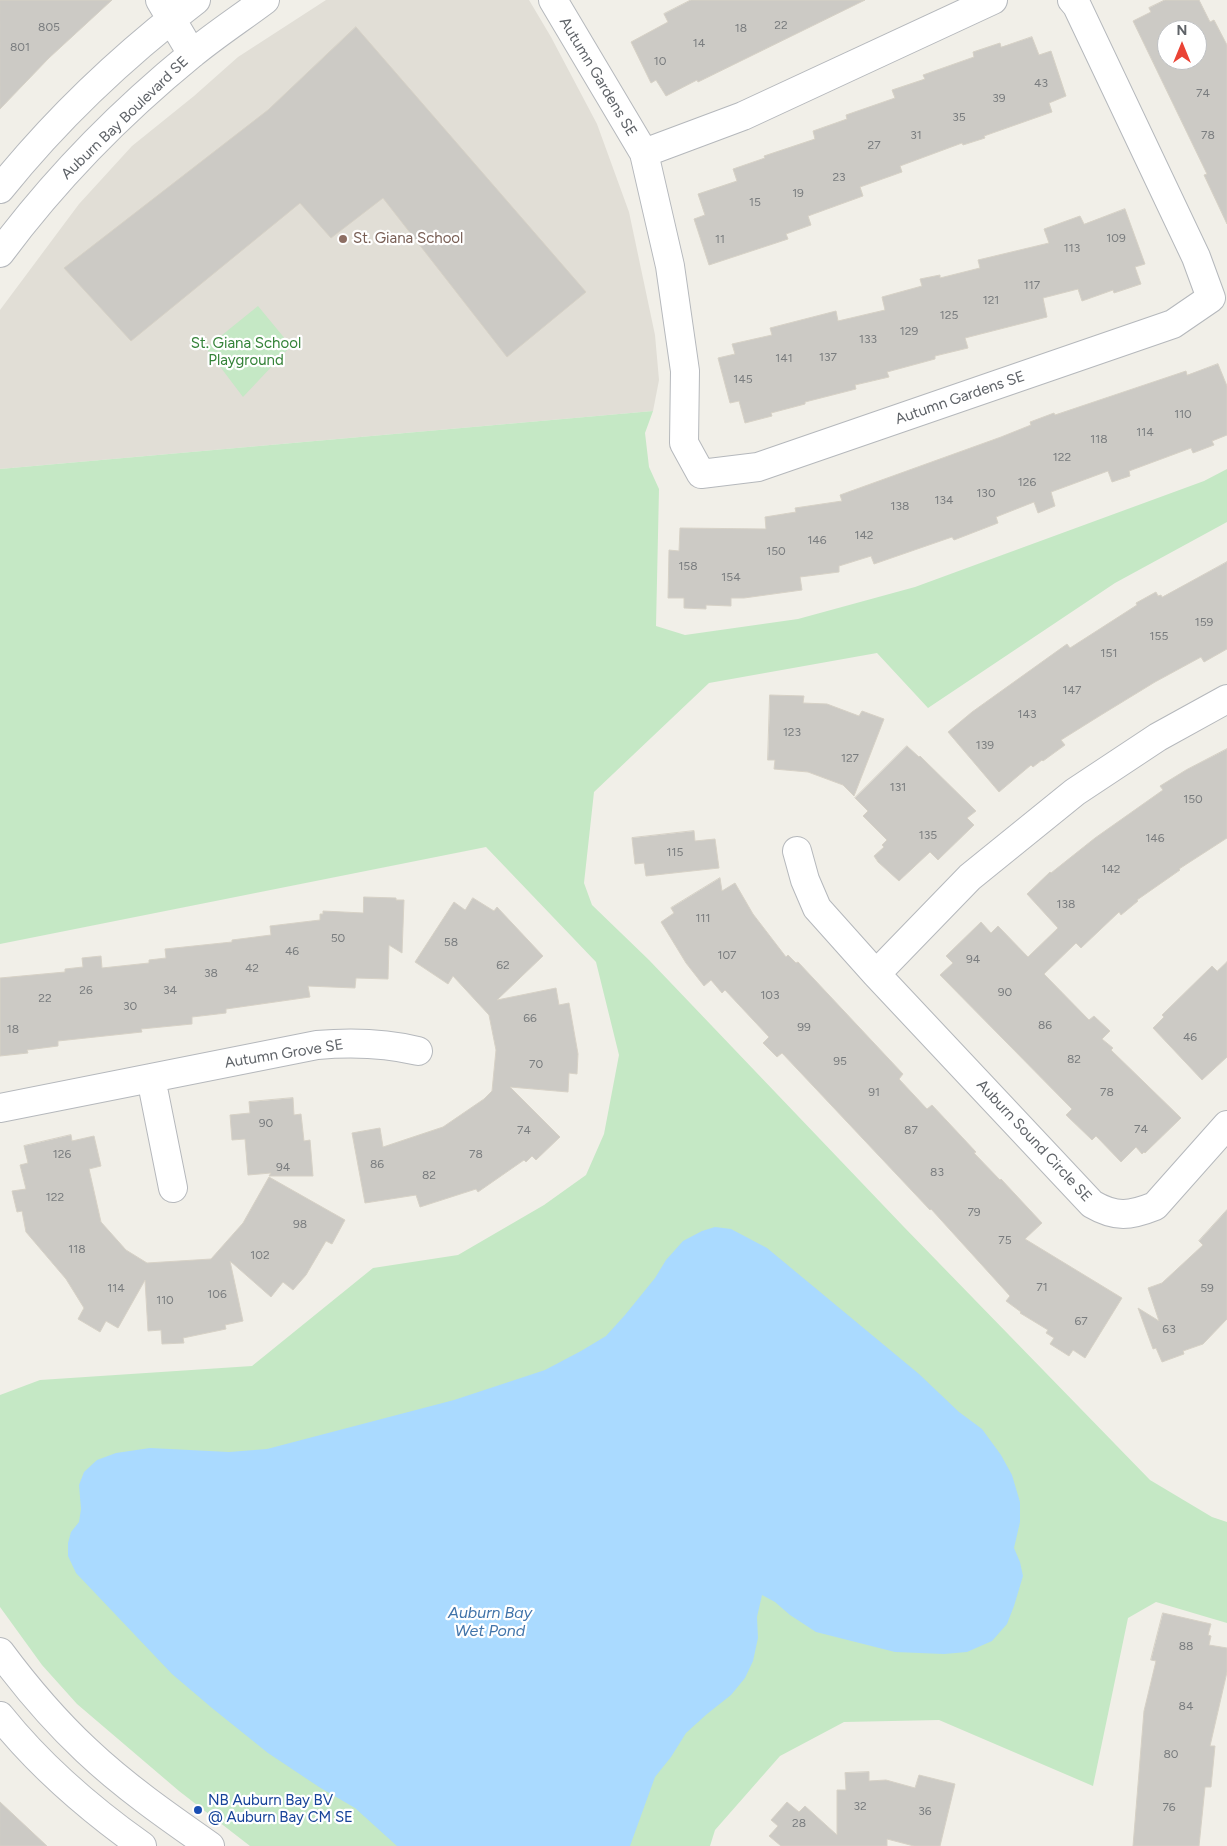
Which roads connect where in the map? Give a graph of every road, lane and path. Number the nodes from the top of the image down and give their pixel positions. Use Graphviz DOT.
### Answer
graph roads {
  1 [pos="196,0"];
  2 [pos="265,0"];
  3 [pos="552,0"];
  4 [pos="993,0"];
  5 [pos="1072,0"];
  6 [pos="166,9"];
  7 [pos="192,54"];
  8 [pos="644,153"];
  9 [pos="0,189"];
  10 [pos="0,253"];
  11 [pos="1227,699"];
  12 [pos="797,851"];
  13 [pos="876,974"];
  14 [pos="418,1051"];
  15 [pos="151,1078"];
  16 [pos="0,1108"];
  17 [pos="1227,1125"];
  18 [pos="173,1188"];
  19 [pos="0,1652"];
  20 [pos="0,1716"];
  21 [pos="142,1846"];
  22 [pos="210,1846"];
  1 -- 6 [label="street"];
  2 -- 7 [label="street, Auburn Bay Boulevard SE"];
  3 -- 8 [label="street, Autumn Gardens SE"];
  4 -- 8 [label="street, Autumn Gardens SE"];
  5 -- 8 [label="street, Autumn Gardens SE"];
  6 -- 7 [label="street"];
  6 -- 9 [label="street"];
  7 -- 10 [label="street, Auburn Bay Boulevard SE"];
  11 -- 13 [label="street"];
  12 -- 13 [label="street, Auburn Sound Circle SE"];
  13 -- 17 [label="street, Auburn Sound Circle SE"];
  14 -- 15 [label="street, Autumn Grove SE"];
  15 -- 16 [label="street, Autumn Grove SE"];
  15 -- 18 [label="street"];
  19 -- 22 [label="street"];
  20 -- 21 [label="street"];
}
